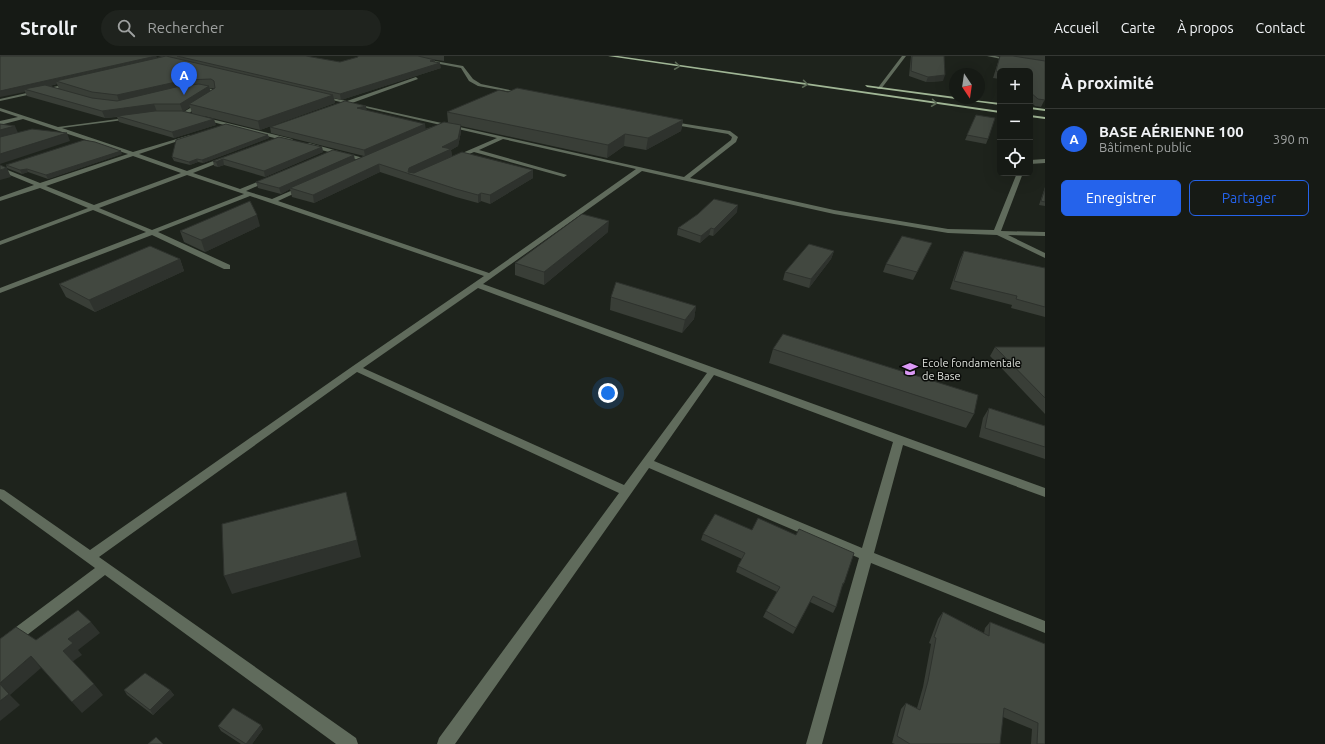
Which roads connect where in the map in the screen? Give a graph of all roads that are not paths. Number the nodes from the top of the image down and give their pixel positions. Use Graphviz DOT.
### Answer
graph roads {
  1 [pos="400,56"];
  2 [pos="610,56"];
  3 [pos="647,56"];
  4 [pos="904,56"];
  5 [pos="989,56"];
  6 [pos="1015,61"];
  7 [pos="780,75"];
  8 [pos="416,78"];
  9 [pos="79,82"];
  10 [pos="864,86"];
  11 [pos="879,88"];
  12 [pos="49,89"];
  13 [pos="189,89"];
  14 [pos="64,93"];
  15 [pos="526,94"];
  16 [pos="315,96"];
  17 [pos="0,100"];
  18 [pos="346,103"];
  19 [pos="997,104"];
  20 [pos="339,106"];
  21 [pos="1033,108"];
  22 [pos="0,109"];
  23 [pos="1045,110"];
  24 [pos="997,112"];
  25 [pos="177,114"];
  26 [pos="184,114"];
  27 [pos="191,116"];
  28 [pos="1033,116"];
  29 [pos="24,117"];
  30 [pos="136,117"];
  31 [pos="199,117"];
  32 [pos="1045,118"];
  33 [pos="660,120"];
  34 [pos="0,123"];
  35 [pos="228,124"];
  36 [pos="444,125"];
  37 [pos="56,128"];
  38 [pos="214,128"];
  39 [pos="437,128"];
  40 [pos="268,130"];
  41 [pos="42,132"];
  42 [pos="261,133"];
  43 [pos="192,135"];
  44 [pos="280,138"];
  45 [pos="501,138"];
  46 [pos="89,139"];
  47 [pos="296,142"];
  48 [pos="266,143"];
  49 [pos="74,144"];
  50 [pos="303,144"];
  51 [pos="473,150"];
  52 [pos="334,152"];
  53 [pos="133,154"];
  54 [pos="327,155"];
  55 [pos="230,156"];
  56 [pos="372,157"];
  57 [pos="365,160"];
  58 [pos="1045,161"];
  59 [pos="1033,162"];
  60 [pos="358,163"];
  61 [pos="446,163"];
  62 [pos="7,165"];
  63 [pos="0,168"];
  64 [pos="640,169"];
  65 [pos="187,172"];
  66 [pos="564,175"];
  67 [pos="277,176"];
  68 [pos="1019,176"];
  69 [pos="685,179"];
  70 [pos="308,185"];
  71 [pos="40,186"];
  72 [pos="242,190"];
  73 [pos="250,194"];
  74 [pos="0,199"];
  75 [pos="273,201"];
  76 [pos="94,208"];
  77 [pos="152,232"];
  78 [pos="997,232"];
  79 [pos="1045,234"];
  80 [pos="0,243"];
  81 [pos="1045,256"];
  82 [pos="228,267"];
  83 [pos="491,276"];
  84 [pos="477,285"];
  85 [pos="0,290"];
  86 [pos="356,368"];
  87 [pos="712,372"];
  88 [pos="898,440"];
  89 [pos="647,462"];
  90 [pos="626,491"];
  91 [pos="0,493"];
  92 [pos="1045,494"];
  93 [pos="867,556"];
  94 [pos="90,557"];
  95 [pos="105,568"];
  96 [pos="1045,627"];
  97 [pos="0,647"];
  98 [pos="350,744"];
  99 [pos="445,744"];
  100 [pos="814,744"];
  1 -- 15 [label="street"];
  2 -- 24 [label="main road, one-way"];
  3 -- 7 [label="main road"];
  4 -- 11 [label="street"];
  5 -- 6 [label="street"];
  8 -- 18 [label="street"];
  9 -- 12 [label="street"];
  10 -- 11 [label="main road"];
  11 -- 19 [label="main road"];
  12 -- 14 [label="street"];
  12 -- 17 [label="street"];
  13 -- 26 [label="street"];
  16 -- 18 [label="street"];
  18 -- 20 [label="street"];
  18 -- 36 [label="street"];
  21 -- 23 [label="main road"];
  22 -- 29 [label="street"];
  25 -- 26 [label="street"];
  26 -- 27 [label="street"];
  28 -- 32 [label="main road"];
  29 -- 34 [label="street"];
  29 -- 37 [label="street"];
  30 -- 37 [label="street"];
  31 -- 35 [label="street"];
  33 -- 69 [label="street"];
  35 -- 38 [label="street"];
  35 -- 42 [label="street"];
  36 -- 39 [label="street"];
  36 -- 45 [label="street"];
  37 -- 41 [label="street"];
  37 -- 46 [label="street"];
  40 -- 42 [label="street"];
  42 -- 44 [label="street"];
  43 -- 53 [label="street"];
  44 -- 47 [label="street"];
  44 -- 48 [label="street"];
  45 -- 51 [label="street"];
  45 -- 64 [label="street"];
  46 -- 49 [label="street"];
  46 -- 53 [label="street"];
  50 -- 52 [label="street"];
  51 -- 61 [label="street"];
  51 -- 66 [label="street"];
  52 -- 54 [label="street"];
  52 -- 57 [label="street"];
  53 -- 65 [label="street"];
  53 -- 71 [label="street"];
  55 -- 65 [label="street"];
  56 -- 57 [label="street"];
  57 -- 60 [label="street"];
  58 -- 59 [label="street"];
  62 -- 63 [label="street"];
  63 -- 71 [label="street"];
  64 -- 69 [label="street"];
  64 -- 83 [label="street"];
  65 -- 72 [label="street"];
  65 -- 76 [label="street"];
  67 -- 72 [label="street"];
  68 -- 78 [label="street"];
  69 -- 78 [label="street"];
  70 -- 75 [label="street"];
  71 -- 74 [label="street"];
  71 -- 76 [label="street"];
  72 -- 73 [label="street"];
  73 -- 75 [label="street"];
  73 -- 77 [label="street"];
  75 -- 83 [label="street"];
  76 -- 77 [label="street"];
  76 -- 80 [label="street"];
  77 -- 82 [label="street"];
  77 -- 85 [label="street"];
  78 -- 79 [label="street"];
  78 -- 81 [label="street"];
  83 -- 84 [label="street"];
  84 -- 86 [label="street"];
  84 -- 87 [label="street"];
  86 -- 90 [label="street"];
  86 -- 94 [label="street"];
  87 -- 88 [label="street"];
  87 -- 89 [label="street"];
  88 -- 92 [label="street"];
  88 -- 93 [label="street"];
  89 -- 90 [label="street"];
  89 -- 93 [label="street"];
  90 -- 99 [label="street"];
  91 -- 94 [label="street"];
  93 -- 96 [label="street"];
  93 -- 100 [label="street"];
  94 -- 95 [label="street"];
  95 -- 97 [label="street"];
  95 -- 98 [label="street"];
}
